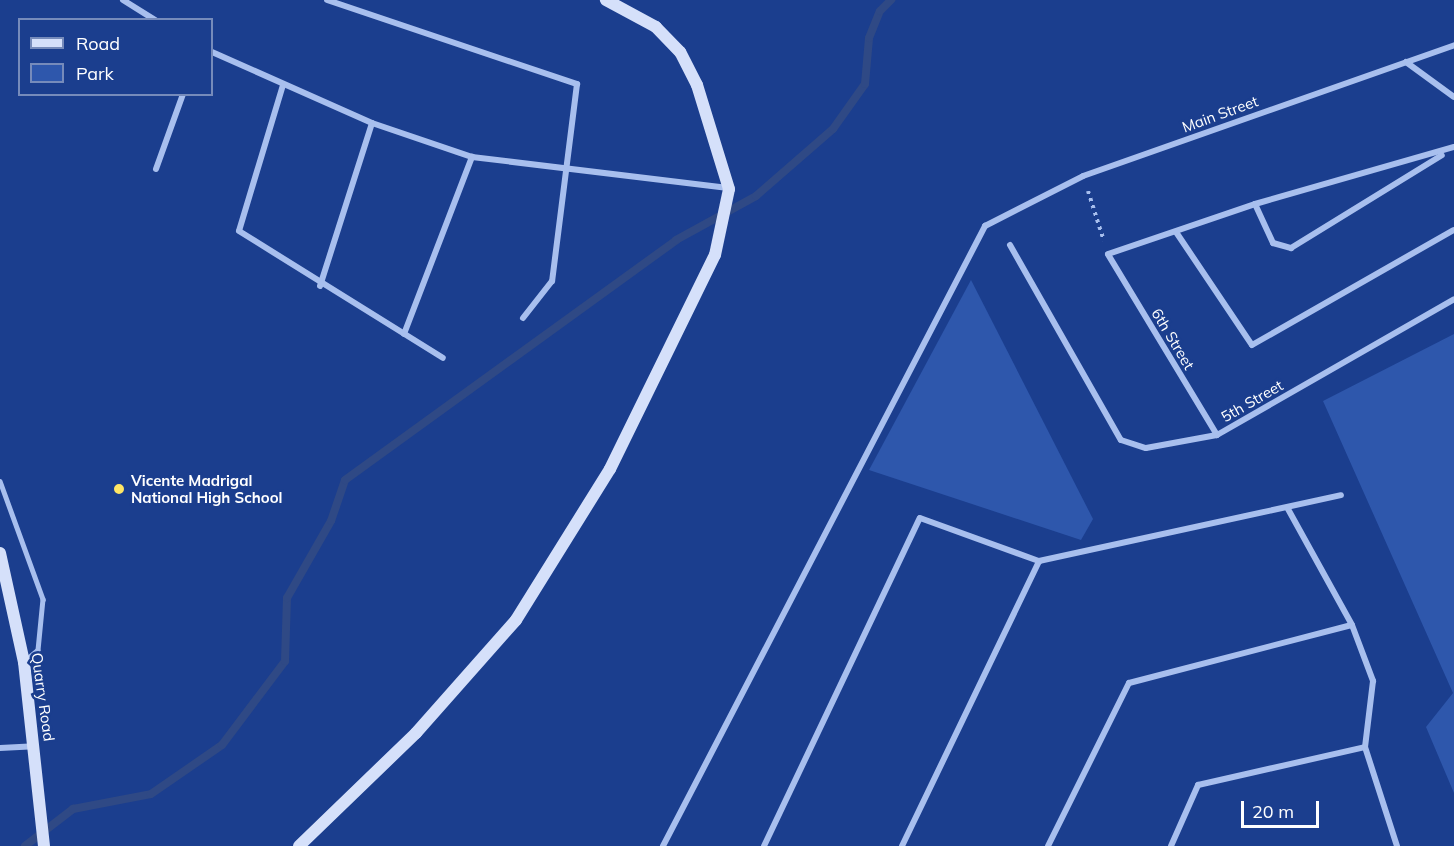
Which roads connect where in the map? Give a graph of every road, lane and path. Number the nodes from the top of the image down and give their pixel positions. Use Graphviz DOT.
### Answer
graph roads {
  1 [pos="123,0"];
  2 [pos="327,0"];
  3 [pos="606,0"];
  4 [pos="152,18"];
  5 [pos="1454,45"];
  6 [pos="213,52"];
  7 [pos="1406,62"];
  8 [pos="283,84"];
  9 [pos="182,96"];
  10 [pos="1454,97"];
  11 [pos="372,123"];
  12 [pos="1451,149"];
  13 [pos="472,157"];
  14 [pos="565,168"];
  15 [pos="156,169"];
  16 [pos="1083,176"];
  17 [pos="729,189"];
  18 [pos="1254,204"];
  19 [pos="1454,231"];
  20 [pos="1176,232"];
  21 [pos="1010,245"];
  22 [pos="1108,254"];
  23 [pos="320,286"];
  24 [pos="1454,299"];
  25 [pos="523,318"];
  26 [pos="404,334"];
  27 [pos="443,358"];
  28 [pos="1217,435"];
  29 [pos="0,482"];
  30 [pos="1341,495"];
  31 [pos="1288,509"];
  32 [pos="0,553"];
  33 [pos="1039,561"];
  34 [pos="1352,625"];
  35 [pos="24,662"];
  36 [pos="34,746"];
  37 [pos="1365,747"];
  38 [pos="0,748"];
  39 [pos="44,846"];
  40 [pos="299,846"];
  41 [pos="663,846"];
  42 [pos="764,846"];
  43 [pos="902,846"];
  44 [pos="1048,846"];
  45 [pos="1171,846"];
  46 [pos="1397,846"];
  1 -- 4 [label="street"];
  2 -- 14 [label="street"];
  3 -- 17 [label="street"];
  5 -- 7 [label="street, Main Street"];
  6 -- 8 [label="street"];
  7 -- 10 [label="street"];
  7 -- 16 [label="street, Main Street"];
  8 -- 11 [label="street"];
  8 -- 23 [label="street"];
  9 -- 15 [label="street"];
  11 -- 13 [label="street"];
  11 -- 23 [label="street"];
  12 -- 18 [label="street"];
  12 -- 18 [label="street"];
  13 -- 14 [label="street"];
  13 -- 26 [label="street"];
  14 -- 17 [label="street"];
  14 -- 25 [label="street"];
  16 -- 22 [label="path"];
  16 -- 41 [label="street, Main Street"];
  17 -- 40 [label="street"];
  18 -- 20 [label="street"];
  19 -- 20 [label="street"];
  20 -- 22 [label="street"];
  21 -- 28 [label="street, 5th Street"];
  22 -- 28 [label="street, 6th Street"];
  23 -- 26 [label="street"];
  24 -- 28 [label="street, 5th Street"];
  26 -- 27 [label="street"];
  29 -- 35 [label="lane"];
  30 -- 31 [label="street"];
  31 -- 33 [label="street"];
  31 -- 34 [label="street"];
  32 -- 35 [label="street, Quarry Road"];
  33 -- 42 [label="street"];
  33 -- 43 [label="street"];
  34 -- 37 [label="street"];
  34 -- 44 [label="street"];
  35 -- 36 [label="street, Quarry Road"];
  36 -- 38 [label="street"];
  36 -- 39 [label="street, Quarry Road"];
  37 -- 45 [label="street"];
  37 -- 46 [label="street"];
}
